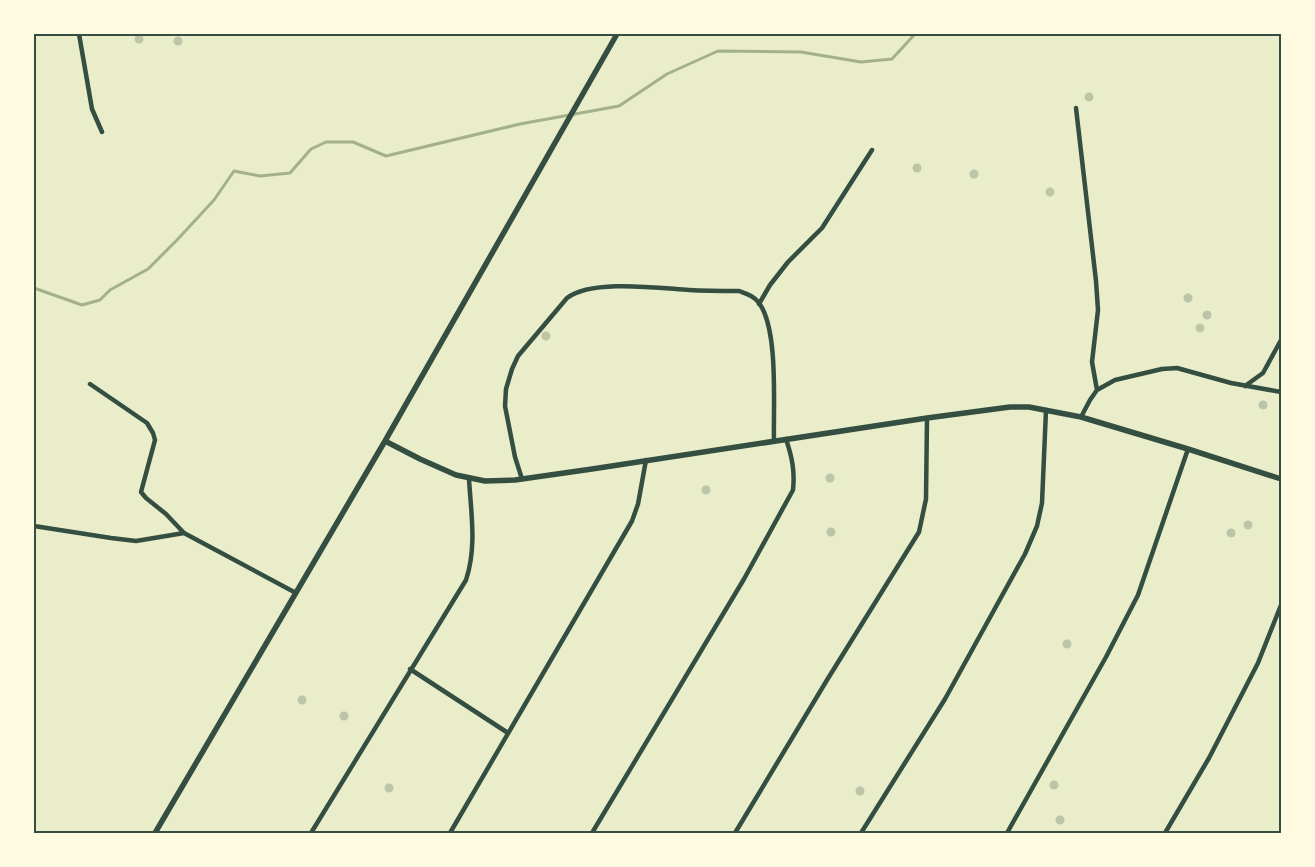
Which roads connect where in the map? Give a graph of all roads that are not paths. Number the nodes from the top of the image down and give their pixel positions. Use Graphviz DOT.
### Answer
graph roads {
  1 [pos="79,34"];
  2 [pos="618,34"];
  3 [pos="1076,108"];
  4 [pos="102,132"];
  5 [pos="872,150"];
  6 [pos="760,304"];
  7 [pos="1281,340"];
  8 [pos="90,384"];
  9 [pos="1245,386"];
  10 [pos="1097,390"];
  11 [pos="1281,392"];
  12 [pos="1046,410"];
  13 [pos="1081,417"];
  14 [pos="927,418"];
  15 [pos="786,439"];
  16 [pos="774,440"];
  17 [pos="385,441"];
  18 [pos="1188,449"];
  19 [pos="646,460"];
  20 [pos="469,479"];
  21 [pos="522,479"];
  22 [pos="1281,479"];
  23 [pos="34,526"];
  24 [pos="184,533"];
  25 [pos="296,593"];
  26 [pos="1281,605"];
  27 [pos="410,669"];
  28 [pos="508,732"];
  29 [pos="155,833"];
  30 [pos="311,833"];
  31 [pos="450,833"];
  32 [pos="592,833"];
  33 [pos="735,833"];
  34 [pos="862,833"];
  35 [pos="1007,833"];
  36 [pos="1165,833"];
  1 -- 4 [label="street"];
  2 -- 17 [label="street"];
  3 -- 10 [label="street"];
  5 -- 6 [label="street"];
  6 -- 16 [label="street"];
  6 -- 21 [label="street"];
  7 -- 9 [label="street"];
  8 -- 24 [label="street"];
  9 -- 10 [label="street"];
  9 -- 11 [label="street"];
  10 -- 13 [label="street"];
  12 -- 13 [label="street"];
  12 -- 14 [label="street"];
  12 -- 34 [label="street"];
  13 -- 18 [label="street"];
  14 -- 15 [label="street"];
  14 -- 33 [label="street"];
  15 -- 16 [label="street"];
  15 -- 32 [label="street"];
  16 -- 19 [label="street"];
  17 -- 20 [label="street"];
  17 -- 25 [label="street"];
  18 -- 22 [label="street"];
  18 -- 35 [label="street"];
  19 -- 21 [label="street"];
  19 -- 28 [label="street"];
  20 -- 21 [label="street"];
  20 -- 27 [label="street"];
  23 -- 24 [label="street"];
  24 -- 25 [label="street"];
  25 -- 29 [label="street"];
  26 -- 36 [label="street"];
  27 -- 28 [label="street"];
  27 -- 30 [label="street"];
  28 -- 31 [label="street"];
}
